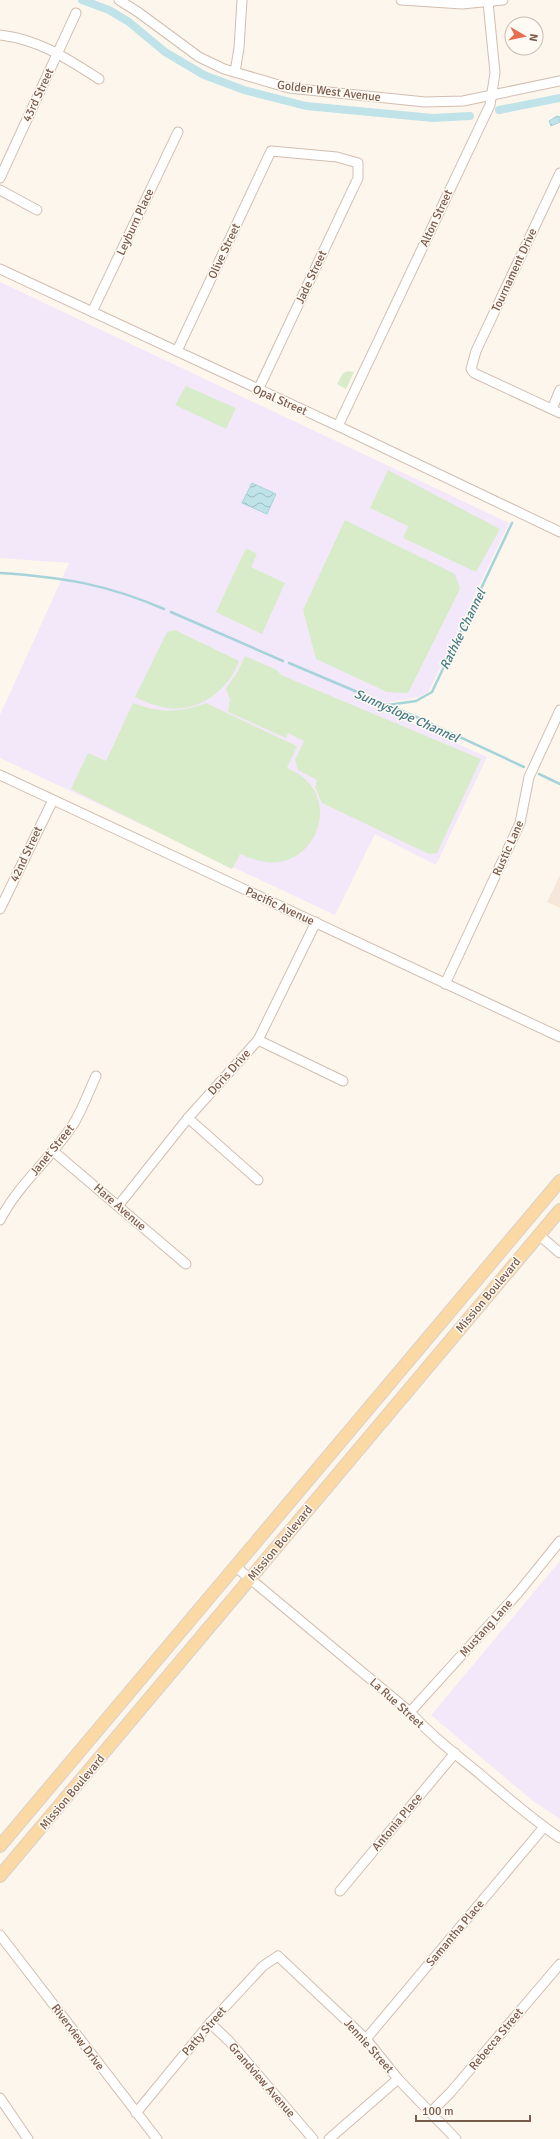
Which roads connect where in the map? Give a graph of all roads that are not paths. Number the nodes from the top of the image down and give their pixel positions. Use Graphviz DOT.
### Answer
graph roads {
  1 [pos="118,0"];
  2 [pos="242,0"];
  3 [pos="401,0"];
  4 [pos="503,0"];
  5 [pos="488,2"];
  6 [pos="134,4"];
  7 [pos="76,13"];
  8 [pos="0,35"];
  9 [pos="58,52"];
  10 [pos="235,72"];
  11 [pos="99,79"];
  12 [pos="560,81"];
  13 [pos="492,96"];
  14 [pos="178,132"];
  15 [pos="271,151"];
  16 [pos="560,173"];
  17 [pos="0,178"];
  18 [pos="0,190"];
  19 [pos="37,210"];
  20 [pos="0,269"];
  21 [pos="92,312"];
  22 [pos="177,351"];
  23 [pos="258,390"];
  24 [pos="560,390"];
  25 [pos="556,411"];
  26 [pos="338,426"];
  27 [pos="560,532"];
  28 [pos="560,710"];
  29 [pos="0,775"];
  30 [pos="53,800"];
  31 [pos="0,909"];
  32 [pos="316,922"];
  33 [pos="445,984"];
  34 [pos="560,1037"];
  35 [pos="258,1040"];
  36 [pos="96,1076"];
  37 [pos="343,1081"];
  38 [pos="188,1118"];
  39 [pos="53,1151"];
  40 [pos="258,1180"];
  41 [pos="560,1181"];
  42 [pos="118,1206"];
  43 [pos="560,1210"];
  44 [pos="0,1220"];
  45 [pos="539,1235"];
  46 [pos="560,1253"];
  47 [pos="186,1264"];
  48 [pos="560,1542"];
  49 [pos="236,1567"];
  50 [pos="250,1579"];
  51 [pos="410,1712"];
  52 [pos="455,1753"];
  53 [pos="544,1827"];
  54 [pos="560,1838"];
  55 [pos="0,1846"];
  56 [pos="0,1876"];
  57 [pos="340,1891"];
  58 [pos="0,1935"];
  59 [pos="278,1956"];
  60 [pos="560,1964"];
  61 [pos="210,2023"];
  62 [pos="366,2040"];
  63 [pos="398,2079"];
  64 [pos="0,2098"];
  65 [pos="136,2112"];
  66 [pos="431,2112"];
  67 [pos="28,2139"];
  68 [pos="157,2139"];
  69 [pos="313,2139"];
  70 [pos="329,2139"];
  71 [pos="456,2139"];
  1 -- 6 [label="street, Golden West Avenue"];
  2 -- 10 [label="street"];
  3 -- 5 [label="street"];
  4 -- 5 [label="street"];
  5 -- 13 [label="street, Alton Street"];
  6 -- 10 [label="street, Golden West Avenue"];
  7 -- 9 [label="street, 43rd Street"];
  8 -- 9 [label="street"];
  9 -- 11 [label="street"];
  9 -- 17 [label="street, 43rd Street"];
  10 -- 13 [label="street, Golden West Avenue"];
  12 -- 13 [label="street, Golden West Avenue"];
  13 -- 26 [label="street, Alton Street"];
  14 -- 21 [label="street, Leyburn Place"];
  15 -- 22 [label="street, Olive Street"];
  15 -- 23 [label="street, Jade Street"];
  16 -- 25 [label="street, Tournament Drive"];
  18 -- 19 [label="street"];
  20 -- 21 [label="street, Opal Street"];
  21 -- 22 [label="street, Opal Street"];
  22 -- 23 [label="street, Opal Street"];
  23 -- 26 [label="street, Opal Street"];
  24 -- 25 [label="street"];
  26 -- 27 [label="street, Opal Street"];
  28 -- 33 [label="street, Rustic Lane"];
  29 -- 30 [label="street, Pacific Avenue"];
  30 -- 31 [label="street, 42nd Street"];
  30 -- 32 [label="street, Pacific Avenue"];
  32 -- 33 [label="street, Pacific Avenue"];
  32 -- 35 [label="street, Doris Drive"];
  33 -- 34 [label="street, Pacific Avenue"];
  35 -- 37 [label="street"];
  35 -- 38 [label="street, Doris Drive"];
  36 -- 39 [label="street, Janet Street"];
  38 -- 40 [label="street"];
  38 -- 42 [label="street, Doris Drive"];
  39 -- 42 [label="street, Hare Avenue"];
  39 -- 44 [label="street, Janet Street"];
  41 -- 49 [label="main road, Mission Boulevard"];
  42 -- 47 [label="street, Hare Avenue"];
  43 -- 45 [label="main road, Mission Boulevard"];
  45 -- 46 [label="street"];
  45 -- 50 [label="main road, Mission Boulevard"];
  48 -- 51 [label="street, Mustang Lane"];
  49 -- 50 [label="street, La Rue Street"];
  49 -- 55 [label="main road, Mission Boulevard"];
  50 -- 51 [label="street, La Rue Street"];
  50 -- 56 [label="main road, Mission Boulevard"];
  51 -- 52 [label="street, La Rue Street"];
  52 -- 53 [label="street, La Rue Street"];
  52 -- 57 [label="street, Antonia Place"];
  53 -- 54 [label="street, La Rue Street"];
  53 -- 62 [label="street, Samantha Place"];
  58 -- 65 [label="street, Riverview Drive"];
  59 -- 61 [label="street, Patty Street"];
  59 -- 62 [label="street, Jennie Street"];
  60 -- 66 [label="street, Rebecca Street"];
  61 -- 65 [label="street, Patty Street"];
  61 -- 69 [label="street, Grandview Avenue"];
  62 -- 63 [label="street, Jennie Street"];
  63 -- 66 [label="street, Jennie Street"];
  63 -- 70 [label="street"];
  64 -- 67 [label="street"];
  65 -- 68 [label="street, Riverview Drive"];
  66 -- 71 [label="street, Jennie Street"];
}
